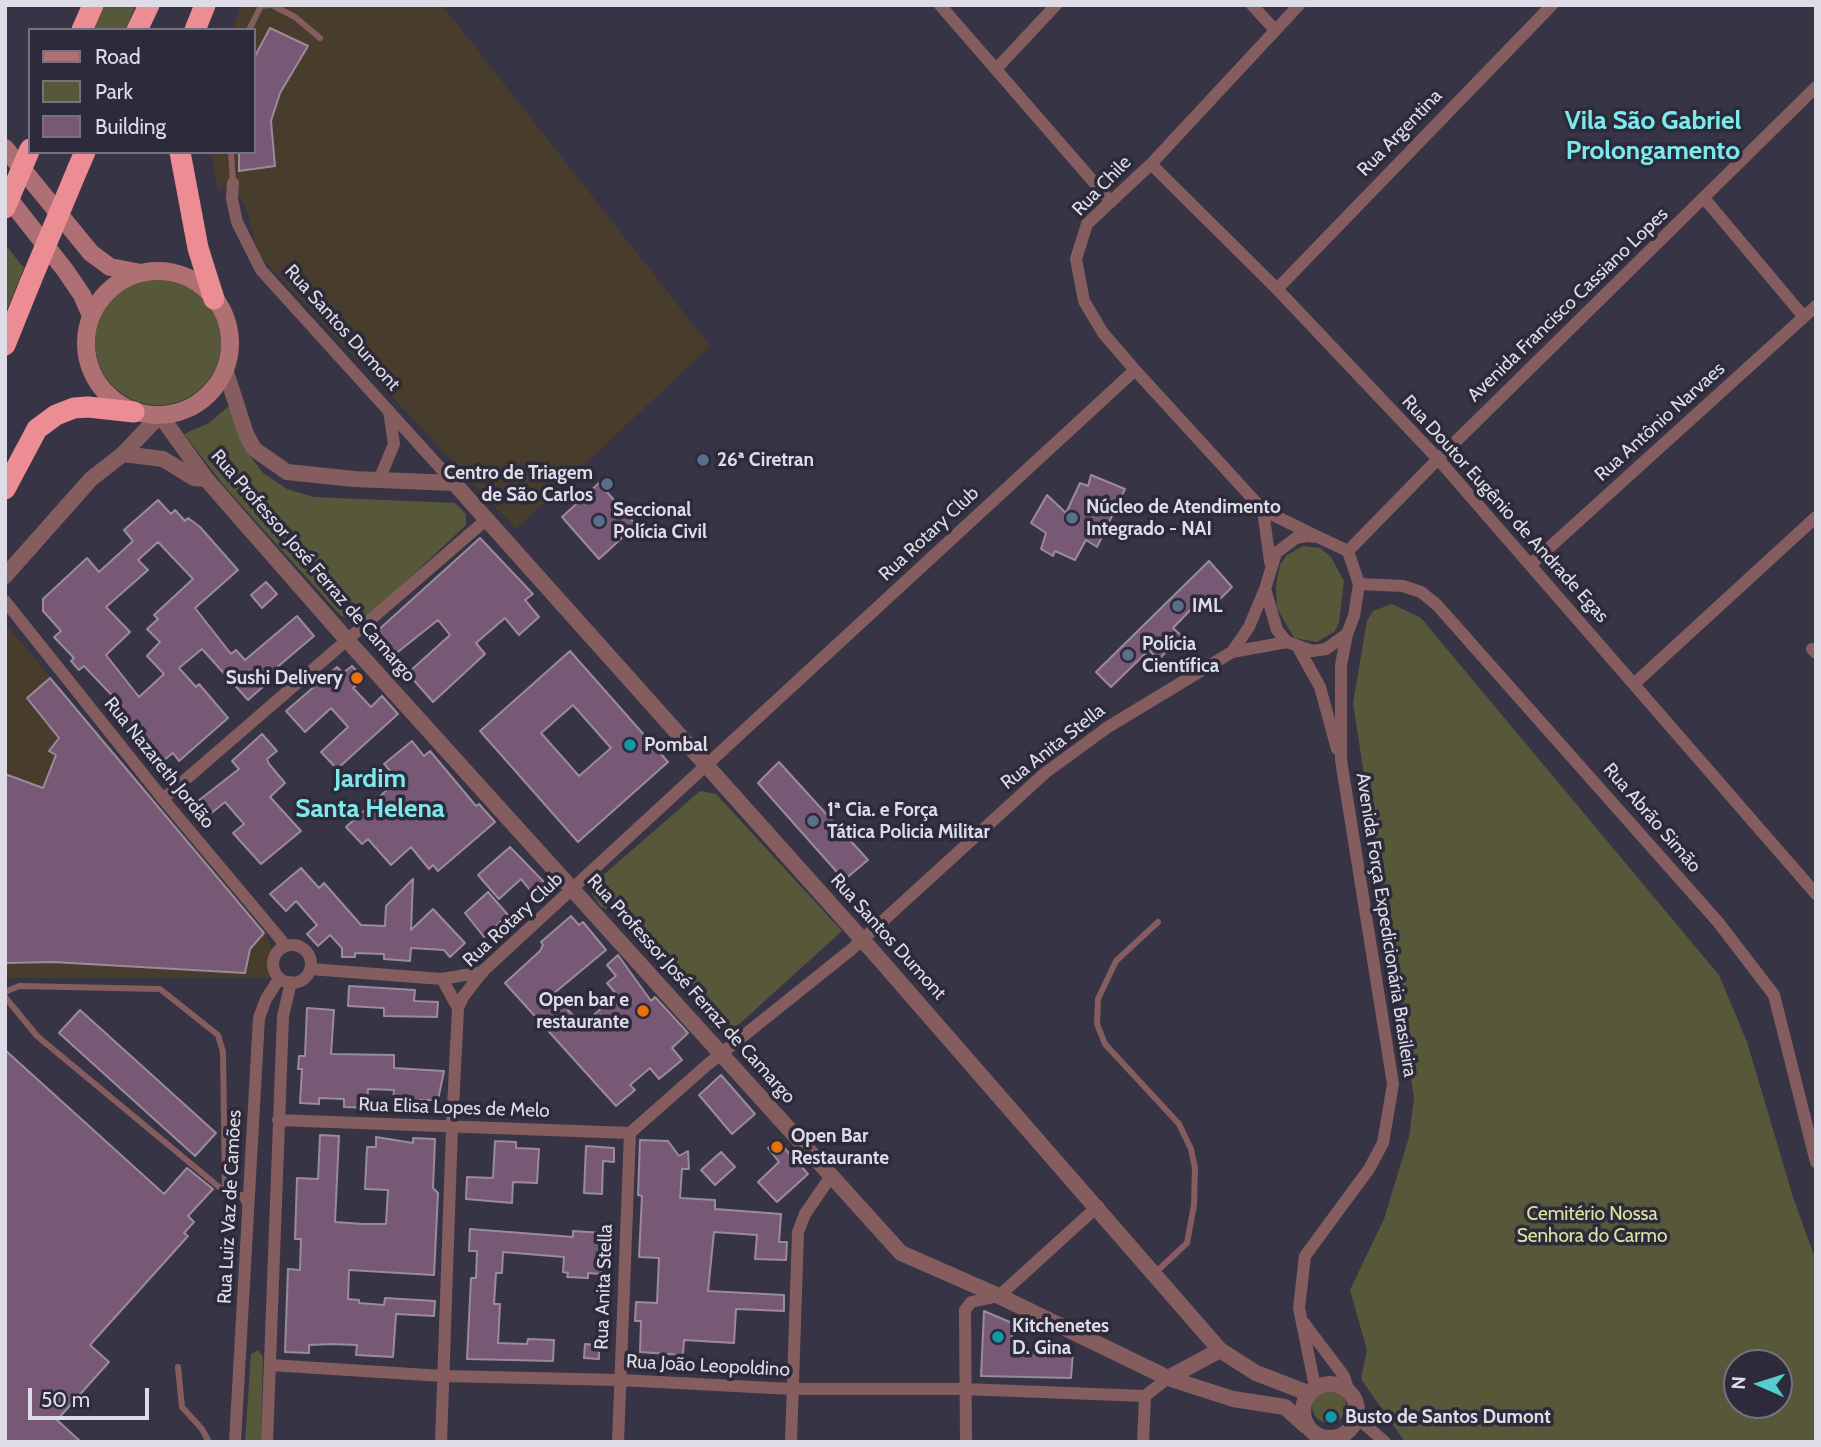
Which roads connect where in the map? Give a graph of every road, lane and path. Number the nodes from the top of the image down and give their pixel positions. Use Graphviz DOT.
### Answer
graph roads {
  1 [pos="93,5"];
  2 [pos="149,5"];
  3 [pos="205,5"];
  4 [pos="271,5"];
  5 [pos="940,5"];
  6 [pos="1056,5"];
  7 [pos="1252,5"];
  8 [pos="1299,5"];
  9 [pos="1552,5"];
  10 [pos="83,28"];
  11 [pos="138,28"];
  12 [pos="196,28"];
  13 [pos="250,28"];
  14 [pos="1275,30"];
  15 [pos="320,38"];
  16 [pos="997,68"];
  17 [pos="1816,87"];
  18 [pos="5,148"];
  19 [pos="28,154"];
  20 [pos="180,154"];
  21 [pos="230,154"];
  22 [pos="81,160"];
  23 [pos="1151,164"];
  24 [pos="233,183"];
  25 [pos="5,194"];
  26 [pos="1704,198"];
  27 [pos="1111,202"];
  28 [pos="5,208"];
  29 [pos="141,273"];
  30 [pos="1277,289"];
  31 [pos="214,299"];
  32 [pos="1816,306"];
  33 [pos="91,316"];
  34 [pos="1804,317"];
  35 [pos="5,345"];
  36 [pos="225,369"];
  37 [pos="1135,370"];
  38 [pos="389,411"];
  39 [pos="134,412"];
  40 [pos="160,415"];
  41 [pos="123,454"];
  42 [pos="1438,458"];
  43 [pos="206,479"];
  44 [pos="379,480"];
  45 [pos="454,483"];
  46 [pos="5,489"];
  47 [pos="1264,510"];
  48 [pos="1816,517"];
  49 [pos="487,519"];
  50 [pos="1318,537"];
  51 [pos="1348,551"];
  52 [pos="1270,564"];
  53 [pos="1530,565"];
  54 [pos="5,576"];
  55 [pos="1359,584"];
  56 [pos="1265,589"];
  57 [pos="5,601"];
  58 [pos="1347,634"];
  59 [pos="347,640"];
  60 [pos="1293,645"];
  61 [pos="1232,652"];
  62 [pos="1635,683"];
  63 [pos="1341,760"];
  64 [pos="708,765"];
  65 [pos="163,799"];
  66 [pos="574,890"];
  67 [pos="1816,894"];
  68 [pos="1158,922"];
  69 [pos="862,940"];
  70 [pos="282,948"];
  71 [pos="310,969"];
  72 [pos="483,971"];
  73 [pos="442,979"];
  74 [pos="285,981"];
  75 [pos="5,995"];
  76 [pos="458,1008"];
  77 [pos="720,1055"];
  78 [pos="278,1120"];
  79 [pos="452,1128"];
  80 [pos="630,1133"];
  81 [pos="1816,1162"];
  82 [pos="831,1176"];
  83 [pos="225,1192"];
  84 [pos="1098,1206"];
  85 [pos="250,1215"];
  86 [pos="1154,1273"];
  87 [pos="999,1296"];
  88 [pos="1303,1321"];
  89 [pos="1220,1350"];
  90 [pos="270,1365"];
  91 [pos="178,1367"];
  92 [pos="443,1376"];
  93 [pos="1168,1378"];
  94 [pos="620,1380"];
  95 [pos="964,1389"];
  96 [pos="1348,1389"];
  97 [pos="792,1390"];
  98 [pos="1311,1390"];
  99 [pos="1145,1396"];
  100 [pos="1352,1428"];
  101 [pos="1310,1433"];
  102 [pos="209,1442"];
  103 [pos="235,1442"];
  104 [pos="267,1442"];
  105 [pos="440,1442"];
  106 [pos="618,1442"];
  107 [pos="791,1442"];
  108 [pos="965,1442"];
  109 [pos="1143,1442"];
  110 [pos="1385,1442"];
  1 -- 10 [label="highway"];
  2 -- 11 [label="highway"];
  3 -- 12 [label="highway"];
  4 -- 13 [label="lane"];
  4 -- 15 [label="lane"];
  5 -- 16 [label="street"];
  6 -- 16 [label="street"];
  7 -- 14 [label="street"];
  8 -- 14 [label="street, Rua Chile"];
  9 -- 30 [label="street, Rua Argentina"];
  14 -- 23 [label="street, Rua Chile"];
  16 -- 27 [label="street"];
  17 -- 26 [label="street, Avenida Francisco Cassiano Lopes"];
  18 -- 29 [label="main road"];
  19 -- 28 [label="highway, bridge"];
  20 -- 31 [label="highway"];
  21 -- 24 [label="lane"];
  22 -- 35 [label="highway, bridge"];
  23 -- 27 [label="street, Rua Chile"];
  23 -- 30 [label="street, Rua Doutor Eugênio de Andrade Egas"];
  24 -- 38 [label="street, Rua Santos Dumont"];
  25 -- 33 [label="main road"];
  26 -- 34 [label="street"];
  26 -- 42 [label="street, Avenida Francisco Cassiano Lopes"];
  27 -- 37 [label="street, Rua Chile"];
  29 -- 31 [label="main road"];
  29 -- 33 [label="main road"];
  30 -- 42 [label="street, Rua Doutor Eugênio de Andrade Egas"];
  31 -- 36 [label="main road"];
  32 -- 34 [label="street, Rua Antônio Narvaes"];
  33 -- 39 [label="main road"];
  34 -- 53 [label="street, Rua Antônio Narvaes"];
  36 -- 40 [label="main road"];
  36 -- 44 [label="street"];
  37 -- 47 [label="street, Rua Chile"];
  37 -- 64 [label="street, Rua Rotary Club"];
  38 -- 44 [label="street"];
  38 -- 45 [label="street, Rua Santos Dumont"];
  39 -- 40 [label="main road"];
  39 -- 46 [label="highway"];
  40 -- 41 [label="street"];
  40 -- 43 [label="street, Rua Professor José Ferraz de Camargo"];
  41 -- 43 [label="street"];
  41 -- 54 [label="street"];
  42 -- 51 [label="street, Avenida Francisco Cassiano Lopes"];
  42 -- 53 [label="street, Rua Doutor Eugênio de Andrade Egas"];
  43 -- 59 [label="street, Rua Professor José Ferraz de Camargo"];
  44 -- 45 [label="street"];
  45 -- 49 [label="street, Rua Santos Dumont"];
  47 -- 50 [label="street"];
  47 -- 52 [label="street"];
  48 -- 62 [label="street"];
  49 -- 59 [label="street"];
  49 -- 64 [label="street, Rua Santos Dumont"];
  50 -- 51 [label="street"];
  50 -- 52 [label="street"];
  51 -- 55 [label="street"];
  52 -- 56 [label="street"];
  53 -- 62 [label="street, Rua Doutor Eugênio de Andrade Egas"];
  55 -- 58 [label="street"];
  55 -- 81 [label="street, Rua Abrão Simão"];
  56 -- 60 [label="street"];
  56 -- 61 [label="street"];
  57 -- 65 [label="street, Rua Nazareth Jordão"];
  58 -- 60 [label="street"];
  58 -- 63 [label="street, Avenida Força Expedicionária Brasileira"];
  59 -- 65 [label="street"];
  59 -- 66 [label="street, Rua Professor José Ferraz de Camargo"];
  60 -- 61 [label="street"];
  60 -- 63 [label="street, Avenida Força Expedicionária Brasileira"];
  61 -- 69 [label="street, Rua Anita Stella"];
  62 -- 67 [label="street, Rua Doutor Eugênio de Andrade Egas"];
  63 -- 88 [label="street, Avenida Força Expedicionária Brasileira"];
  64 -- 66 [label="street, Rua Rotary Club"];
  64 -- 69 [label="street, Rua Santos Dumont"];
  65 -- 70 [label="street, Rua Nazareth Jordão"];
  66 -- 72 [label="street, Rua Rotary Club"];
  66 -- 77 [label="street, Rua Professor José Ferraz de Camargo"];
  68 -- 86 [label="lane"];
  69 -- 77 [label="street, Rua Anita Stella"];
  69 -- 84 [label="street, Rua Santos Dumont"];
  70 -- 71 [label="street"];
  70 -- 74 [label="street"];
  71 -- 73 [label="street"];
  71 -- 74 [label="street"];
  72 -- 73 [label="street"];
  72 -- 76 [label="street, Rua Rotary Club"];
  73 -- 76 [label="street"];
  74 -- 78 [label="street"];
  74 -- 85 [label="street, Rua Luiz Vaz de Camões"];
  75 -- 83 [label="lane"];
  75 -- 83 [label="lane"];
  76 -- 79 [label="street"];
  77 -- 80 [label="street, Rua Anita Stella"];
  77 -- 82 [label="street, Rua Professor José Ferraz de Camargo"];
  78 -- 79 [label="street, Rua Elisa Lopes de Melo"];
  78 -- 90 [label="street"];
  79 -- 80 [label="street, Rua Elisa Lopes de Melo"];
  79 -- 92 [label="street"];
  80 -- 94 [label="street, Rua Anita Stella"];
  82 -- 87 [label="street, Rua Professor José Ferraz de Camargo"];
  82 -- 97 [label="street"];
  83 -- 85 [label="lane"];
  84 -- 86 [label="street, Rua Santos Dumont"];
  84 -- 87 [label="street"];
  85 -- 103 [label="street, Rua Luiz Vaz de Camões"];
  86 -- 89 [label="street, Rua Santos Dumont"];
  87 -- 93 [label="street, Rua Professor José Ferraz de Camargo"];
  87 -- 95 [label="street"];
  88 -- 96 [label="street"];
  88 -- 98 [label="street, Avenida Força Expedicionária Brasileira"];
  89 -- 93 [label="street"];
  89 -- 98 [label="street, Rua Santos Dumont"];
  90 -- 92 [label="street, Rua João Leopoldino"];
  90 -- 104 [label="street"];
  91 -- 102 [label="lane"];
  92 -- 94 [label="street, Rua João Leopoldino"];
  92 -- 105 [label="street"];
  93 -- 99 [label="street"];
  93 -- 101 [label="street, Rua Professor José Ferraz de Camargo"];
  94 -- 97 [label="street, Rua João Leopoldino"];
  94 -- 106 [label="street, Rua Anita Stella"];
  95 -- 97 [label="street, Rua João Leopoldino"];
  95 -- 99 [label="street, Rua João Leopoldino"];
  95 -- 108 [label="street"];
  96 -- 98 [label="street"];
  96 -- 100 [label="street"];
  97 -- 107 [label="street"];
  98 -- 101 [label="street"];
  99 -- 109 [label="street"];
  100 -- 101 [label="street"];
  100 -- 110 [label="street"];
}
